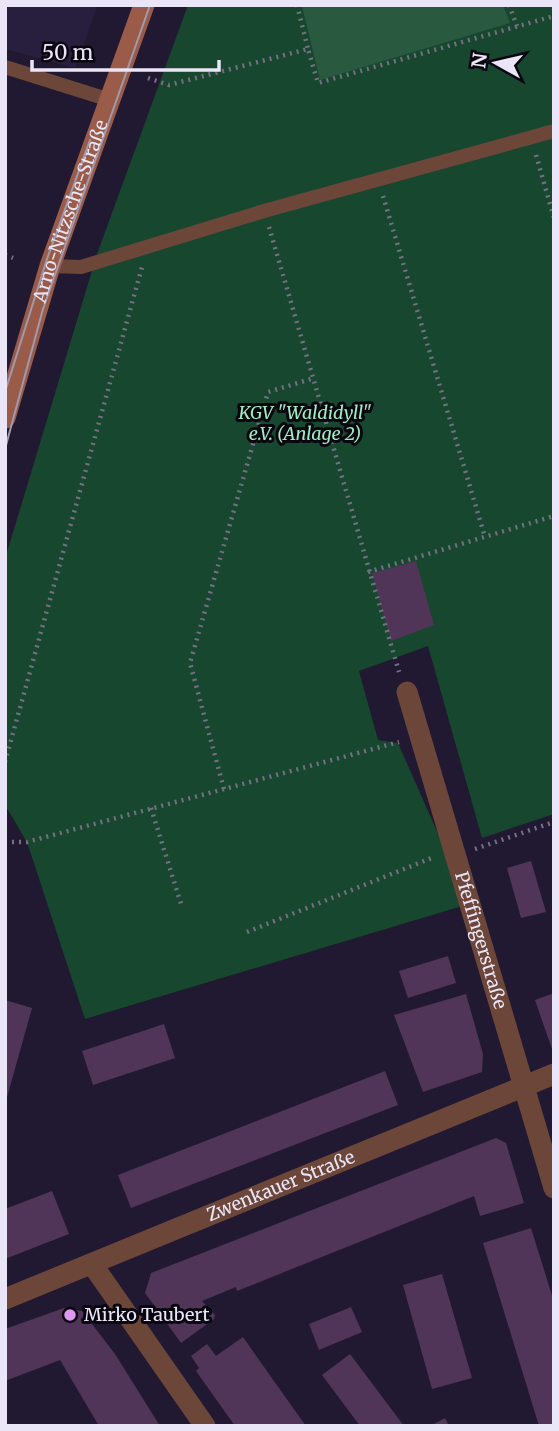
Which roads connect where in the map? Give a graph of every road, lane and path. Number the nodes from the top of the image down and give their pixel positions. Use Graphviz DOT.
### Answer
graph roads {
  1 [pos="144,5"];
  2 [pos="297,5"];
  3 [pos="509,5"];
  4 [pos="554,16"];
  5 [pos="517,26"];
  6 [pos="308,49"];
  7 [pos="5,67"];
  8 [pos="148,78"];
  9 [pos="110,100"];
  10 [pos="554,131"];
  11 [pos="530,137"];
  12 [pos="379,181"];
  13 [pos="264,212"];
  14 [pos="554,218"];
  15 [pos="147,248"];
  16 [pos="5,256"];
  17 [pos="13,258"];
  18 [pos="50,266"];
  19 [pos="312,380"];
  20 [pos="10,383"];
  21 [pos="5,418"];
  22 [pos="554,516"];
  23 [pos="485,537"];
  24 [pos="368,572"];
  25 [pos="407,692"];
  26 [pos="421,738"];
  27 [pos="5,762"];
  28 [pos="224,789"];
  29 [pos="151,808"];
  30 [pos="554,822"];
  31 [pos="5,842"];
  32 [pos="455,852"];
  33 [pos="182,907"];
  34 [pos="247,932"];
  35 [pos="554,1074"];
  36 [pos="524,1085"];
  37 [pos="554,1188"];
  38 [pos="92,1264"];
  39 [pos="5,1299"];
  40 [pos="205,1426"];
  1 -- 9 [label="main road, Arno-Nitzsche-Straße"];
  2 -- 6 [label="path"];
  3 -- 5 [label="path"];
  4 -- 5 [label="path"];
  5 -- 6 [label="path"];
  6 -- 8 [label="path"];
  7 -- 9 [label="lane"];
  9 -- 18 [label="main road, Arno-Nitzsche-Straße"];
  10 -- 11 [label="lane"];
  11 -- 12 [label="lane"];
  11 -- 14 [label="path"];
  12 -- 13 [label="lane"];
  12 -- 23 [label="path"];
  13 -- 15 [label="lane"];
  13 -- 19 [label="path"];
  15 -- 18 [label="lane"];
  15 -- 27 [label="path"];
  16 -- 17 [label="path"];
  18 -- 20 [label="main road, Arno-Nitzsche-Straße"];
  19 -- 24 [label="path"];
  19 -- 28 [label="path"];
  20 -- 21 [label="main road, Arno-Nitzsche-Straße"];
  22 -- 23 [label="path"];
  23 -- 24 [label="path"];
  24 -- 25 [label="path"];
  25 -- 26 [label="street, Pfeffingerstraße"];
  26 -- 28 [label="path"];
  26 -- 32 [label="street, Pfeffingerstraße"];
  28 -- 29 [label="path"];
  29 -- 31 [label="path"];
  29 -- 33 [label="path"];
  30 -- 32 [label="path"];
  32 -- 34 [label="path"];
  32 -- 36 [label="street, Pfeffingerstraße"];
  35 -- 36 [label="street, Zwenkauer Straße"];
  36 -- 37 [label="street, Pfeffingerstraße"];
  36 -- 38 [label="street, Zwenkauer Straße"];
  38 -- 39 [label="street, Zwenkauer Straße"];
  38 -- 40 [label="street"];
}
